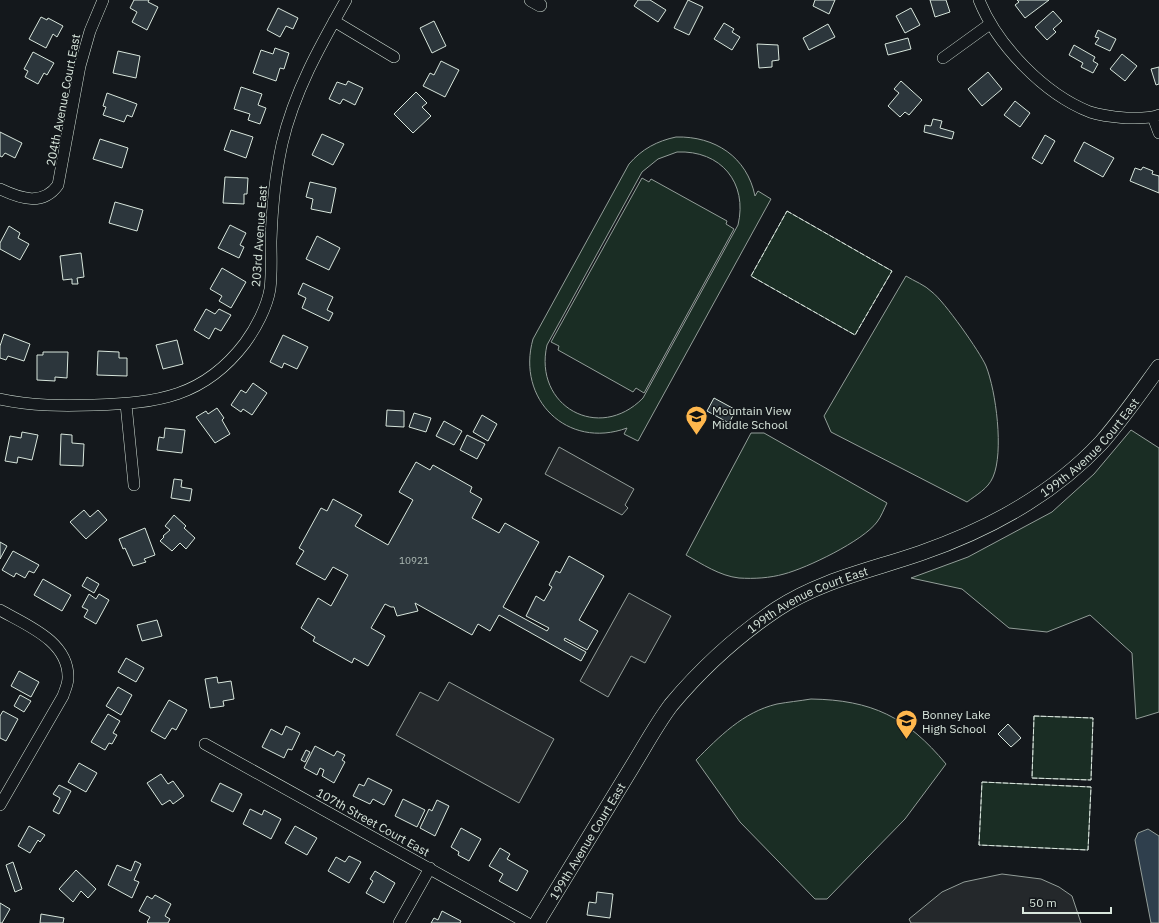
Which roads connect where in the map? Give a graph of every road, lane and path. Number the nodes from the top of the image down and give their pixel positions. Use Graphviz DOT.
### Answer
graph roads {
  1 [pos="103,0"];
  2 [pos="346,0"];
  3 [pos="979,0"];
  4 [pos="334,21"];
  5 [pos="990,24"];
  6 [pos="394,57"];
  7 [pos="944,58"];
  8 [pos="1156,116"];
  9 [pos="1159,133"];
  10 [pos="0,189"];
  11 [pos="1159,367"];
  12 [pos="0,399"];
  13 [pos="126,404"];
  14 [pos="134,485"];
  15 [pos="0,610"];
  16 [pos="205,744"];
  17 [pos="0,806"];
  18 [pos="430,868"];
  19 [pos="399,923"];
  20 [pos="527,923"];
  21 [pos="538,923"];
  1 -- 10 [label="street, 204th Avenue Court East"];
  2 -- 4 [label="street, 203rd Avenue East"];
  3 -- 5 [label="street"];
  4 -- 6 [label="street"];
  4 -- 13 [label="street, 203rd Avenue East"];
  5 -- 7 [label="street"];
  5 -- 8 [label="street"];
  8 -- 9 [label="street"];
  11 -- 21 [label="main road, 199th Avenue Court East"];
  12 -- 13 [label="street, 203rd Avenue East"];
  13 -- 14 [label="street"];
  15 -- 17 [label="street"];
  16 -- 18 [label="street, 107th Street Court East"];
  18 -- 19 [label="street"];
  18 -- 20 [label="street, 107th Street Court East"];
}
